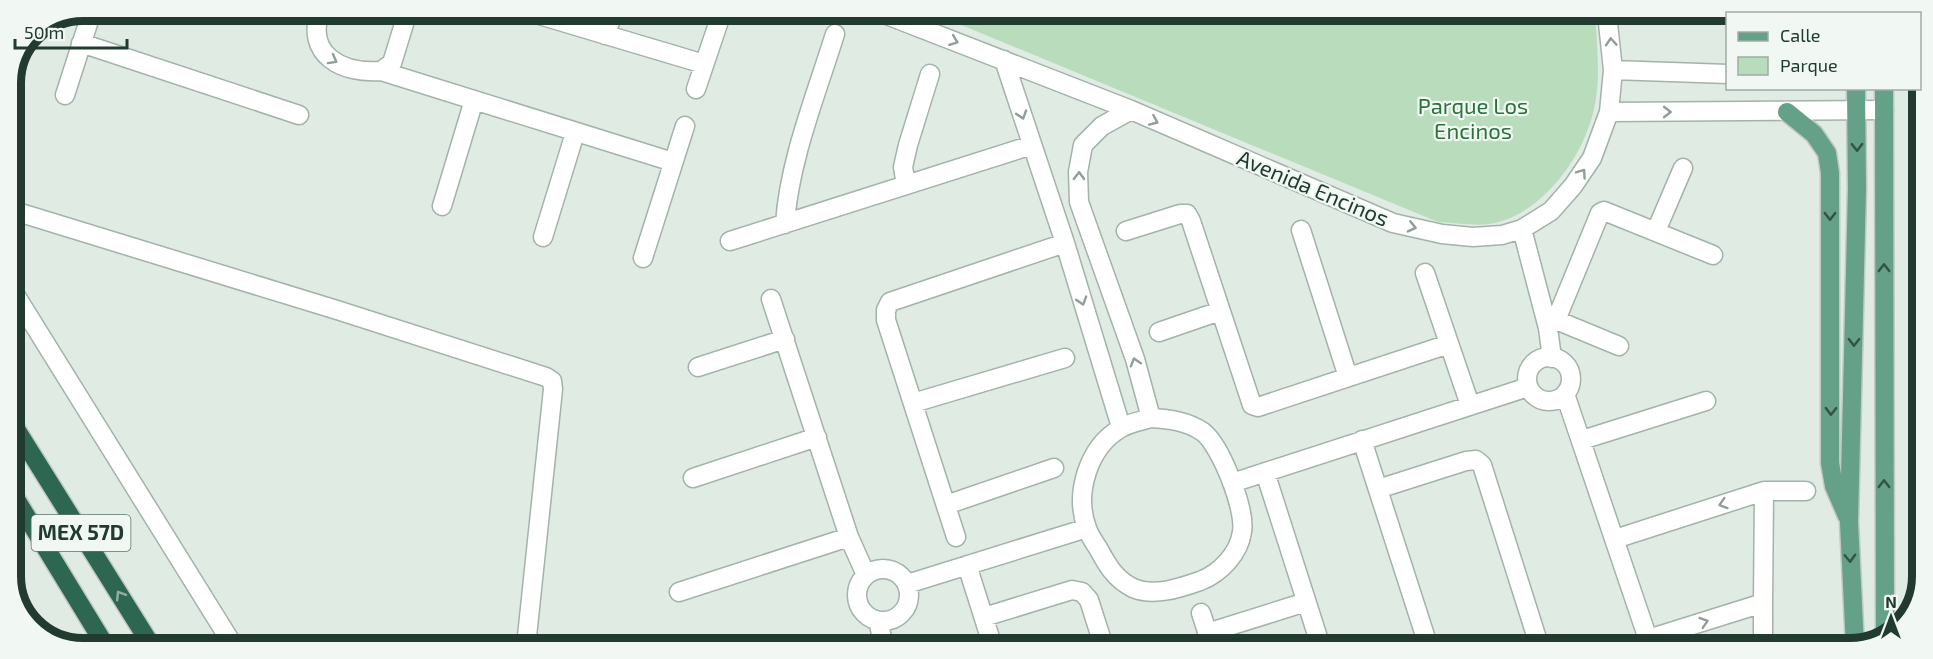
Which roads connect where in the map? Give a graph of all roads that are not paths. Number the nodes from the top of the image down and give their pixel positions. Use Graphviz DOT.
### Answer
graph roads {
  1 [pos="88,21"];
  2 [pos="314,21"];
  3 [pos="405,21"];
  4 [pos="559,21"];
  5 [pos="610,21"];
  6 [pos="719,21"];
  7 [pos="902,21"];
  8 [pos="1608,21"];
  9 [pos="835,34"];
  10 [pos="605,35"];
  11 [pos="81,43"];
  12 [pos="1004,60"];
  13 [pos="704,64"];
  14 [pos="1613,70"];
  15 [pos="381,71"];
  16 [pos="930,74"];
  17 [pos="1726,74"];
  18 [pos="696,89"];
  19 [pos="1856,90"];
  20 [pos="1884,90"];
  21 [pos="65,95"];
  22 [pos="474,100"];
  23 [pos="1131,110"];
  24 [pos="1856,110"];
  25 [pos="1884,110"];
  26 [pos="1609,112"];
  27 [pos="1787,112"];
  28 [pos="299,115"];
  29 [pos="685,126"];
  30 [pos="575,133"];
  31 [pos="1032,145"];
  32 [pos="673,162"];
  33 [pos="1683,168"];
  34 [pos="906,185"];
  35 [pos="442,206"];
  36 [pos="21,213"];
  37 [pos="785,224"];
  38 [pos="1522,229"];
  39 [pos="1302,230"];
  40 [pos="1126,231"];
  41 [pos="1656,231"];
  42 [pos="543,237"];
  43 [pos="730,241"];
  44 [pos="1065,243"];
  45 [pos="1713,255"];
  46 [pos="643,258"];
  47 [pos="1425,273"];
  48 [pos="771,299"];
  49 [pos="21,304"];
  50 [pos="1220,311"];
  51 [pos="1552,324"];
  52 [pos="1159,332"];
  53 [pos="785,339"];
  54 [pos="1449,344"];
  55 [pos="1619,346"];
  56 [pos="1065,358"];
  57 [pos="1552,358"];
  58 [pos="698,367"];
  59 [pos="1348,377"];
  60 [pos="1528,387"];
  61 [pos="1565,394"];
  62 [pos="1706,401"];
  63 [pos="913,403"];
  64 [pos="1470,405"];
  65 [pos="1151,418"];
  66 [pos="1121,428"];
  67 [pos="21,437"];
  68 [pos="817,437"];
  69 [pos="1362,440"];
  70 [pos="1582,440"];
  71 [pos="1054,468"];
  72 [pos="1264,472"];
  73 [pos="693,478"];
  74 [pos="1232,483"];
  75 [pos="1378,489"];
  76 [pos="1764,491"];
  77 [pos="1806,491"];
  78 [pos="946,505"];
  79 [pos="21,508"];
  80 [pos="1849,522"];
  81 [pos="1087,528"];
  82 [pos="849,537"];
  83 [pos="956,537"];
  84 [pos="1615,539"];
  85 [pos="967,565"];
  86 [pos="867,575"];
  87 [pos="908,584"];
  88 [pos="680,592"];
  89 [pos="1306,602"];
  90 [pos="1763,603"];
  91 [pos="1201,613"];
  92 [pos="984,617"];
  93 [pos="878,621"];
  94 [pos="1885,628"];
  95 [pos="1855,637"];
  96 [pos="101,638"];
  97 [pos="147,638"];
  98 [pos="229,638"];
  99 [pos="527,638"];
  100 [pos="882,638"];
  101 [pos="990,638"];
  102 [pos="1101,638"];
  103 [pos="1209,638"];
  104 [pos="1215,638"];
  105 [pos="1318,638"];
  106 [pos="1426,638"];
  107 [pos="1537,638"];
  108 [pos="1648,638"];
  109 [pos="1667,638"];
  110 [pos="1763,638"];
  1 -- 11 [label="street"];
  2 -- 15 [label="street, one-way"];
  3 -- 15 [label="street"];
  4 -- 10 [label="street"];
  5 -- 10 [label="street"];
  6 -- 13 [label="street"];
  7 -- 12 [label="street, Avenida Encinos, one-way"];
  14 -- 8 [label="street, Avenida Encinos, one-way"];
  9 -- 37 [label="street"];
  10 -- 13 [label="street"];
  11 -- 21 [label="street"];
  11 -- 28 [label="street"];
  12 -- 23 [label="street, Avenida Encinos"];
  12 -- 31 [label="street, one-way"];
  13 -- 18 [label="street"];
  14 -- 17 [label="street"];
  14 -- 26 [label="street, Avenida Encinos"];
  15 -- 22 [label="street"];
  16 -- 34 [label="street"];
  19 -- 24 [label="main road"];
  20 -- 25 [label="main road"];
  22 -- 30 [label="street"];
  22 -- 35 [label="street"];
  23 -- 38 [label="street, Avenida Encinos, one-way"];
  65 -- 23 [label="street, one-way"];
  24 -- 25 [label="street"];
  24 -- 27 [label="street"];
  24 -- 80 [label="main road, one-way"];
  94 -- 25 [label="main road, one-way"];
  26 -- 27 [label="street, one-way"];
  38 -- 26 [label="street, Avenida Encinos, one-way"];
  27 -- 80 [label="main road, one-way"];
  29 -- 32 [label="street"];
  30 -- 32 [label="street"];
  30 -- 42 [label="street"];
  31 -- 34 [label="street"];
  31 -- 44 [label="street"];
  32 -- 46 [label="street"];
  33 -- 41 [label="street"];
  34 -- 37 [label="street"];
  36 -- 99 [label="street"];
  37 -- 43 [label="street"];
  38 -- 51 [label="street"];
  39 -- 59 [label="street"];
  40 -- 50 [label="street"];
  41 -- 45 [label="street"];
  41 -- 51 [label="street"];
  44 -- 63 [label="street"];
  44 -- 66 [label="street, one-way"];
  47 -- 54 [label="street"];
  48 -- 53 [label="street"];
  49 -- 98 [label="street"];
  50 -- 52 [label="street"];
  50 -- 59 [label="street"];
  51 -- 55 [label="street"];
  51 -- 57 [label="street"];
  53 -- 58 [label="street"];
  53 -- 68 [label="street"];
  54 -- 59 [label="street"];
  54 -- 64 [label="street"];
  56 -- 63 [label="street"];
  57 -- 60 [label="street"];
  57 -- 61 [label="street"];
  60 -- 61 [label="street"];
  60 -- 64 [label="street"];
  61 -- 70 [label="street"];
  62 -- 70 [label="street"];
  63 -- 78 [label="street"];
  64 -- 69 [label="street"];
  65 -- 66 [label="street"];
  65 -- 74 [label="street"];
  66 -- 81 [label="street"];
  97 -- 67 [label="highway, MEX 57D, one-way"];
  68 -- 73 [label="street"];
  68 -- 82 [label="street"];
  69 -- 72 [label="street"];
  69 -- 75 [label="street"];
  70 -- 84 [label="street"];
  71 -- 78 [label="street"];
  72 -- 74 [label="street"];
  72 -- 89 [label="street"];
  74 -- 81 [label="street"];
  75 -- 106 [label="street"];
  75 -- 107 [label="street"];
  76 -- 77 [label="street"];
  76 -- 84 [label="street, one-way"];
  76 -- 90 [label="street"];
  78 -- 83 [label="street"];
  79 -- 96 [label="highway, MEX 57D"];
  80 -- 95 [label="main road, one-way"];
  81 -- 85 [label="street"];
  82 -- 86 [label="street"];
  82 -- 88 [label="street"];
  84 -- 108 [label="street"];
  85 -- 87 [label="street"];
  85 -- 92 [label="street"];
  86 -- 87 [label="street"];
  86 -- 93 [label="street"];
  87 -- 93 [label="street"];
  89 -- 104 [label="street"];
  89 -- 105 [label="street"];
  109 -- 90 [label="street, one-way"];
  90 -- 110 [label="street"];
  91 -- 103 [label="street"];
  92 -- 101 [label="street"];
  92 -- 102 [label="street"];
  93 -- 100 [label="street"];
}
